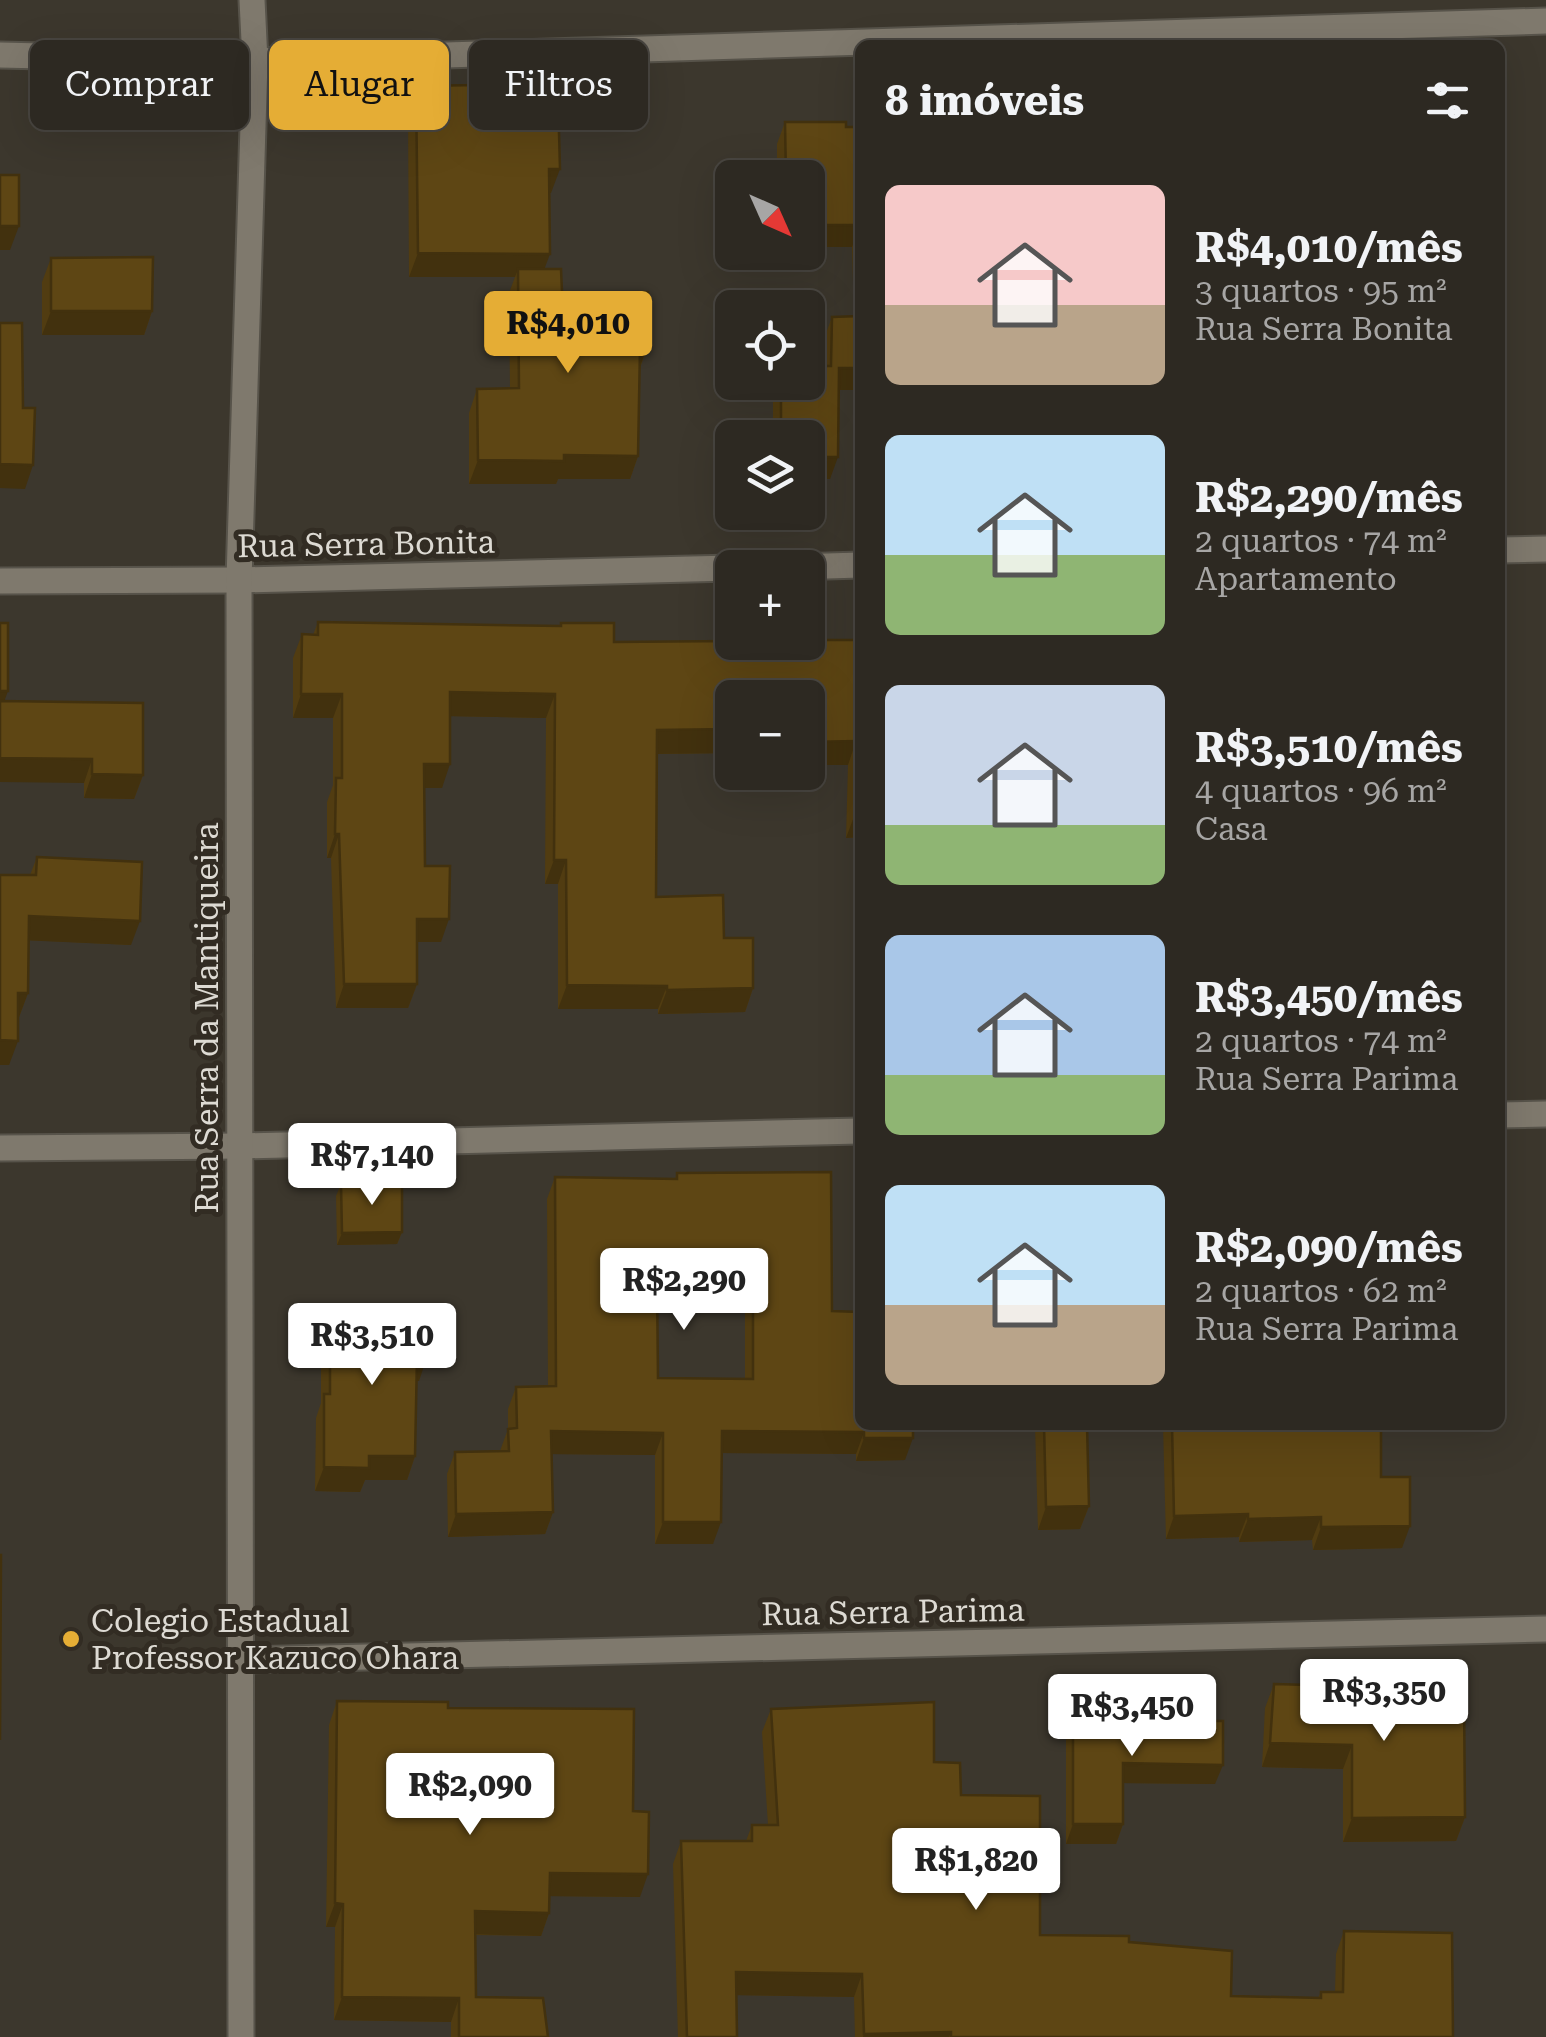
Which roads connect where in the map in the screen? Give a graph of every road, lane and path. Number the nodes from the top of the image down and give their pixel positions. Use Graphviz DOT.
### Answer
graph roads {
  1 [pos="252,0"];
  2 [pos="1546,21"];
  3 [pos="933,40"];
  4 [pos="855,42"];
  5 [pos="0,55"];
  6 [pos="255,61"];
  7 [pos="1546,548"];
  8 [pos="1505,550"];
  9 [pos="855,565"];
  10 [pos="825,566"];
  11 [pos="715,568"];
  12 [pos="0,580"];
  13 [pos="239,580"];
  14 [pos="1546,1114"];
  15 [pos="1505,1115"];
  16 [pos="855,1131"];
  17 [pos="240,1146"];
  18 [pos="0,1148"];
  19 [pos="1546,1629"];
  20 [pos="240,1660"];
  21 [pos="241,2037"];
  1 -- 6 [label="street, Rua Serra da Mantiqueira"];
  2 -- 3 [label="street"];
  4 -- 6 [label="street"];
  5 -- 6 [label="street"];
  6 -- 13 [label="street, Rua Serra da Mantiqueira"];
  7 -- 8 [label="street"];
  9 -- 10 [label="street"];
  11 -- 13 [label="street, Rua Serra Bonita"];
  12 -- 13 [label="street, Rua Serra Bonita"];
  13 -- 17 [label="street, Rua Serra da Mantiqueira"];
  14 -- 15 [label="street"];
  16 -- 17 [label="street"];
  17 -- 18 [label="street"];
  17 -- 20 [label="street, Rua Serra da Mantiqueira"];
  19 -- 20 [label="street, Rua Serra Parima"];
  20 -- 21 [label="street, Rua Serra da Mantiqueira"];
}
